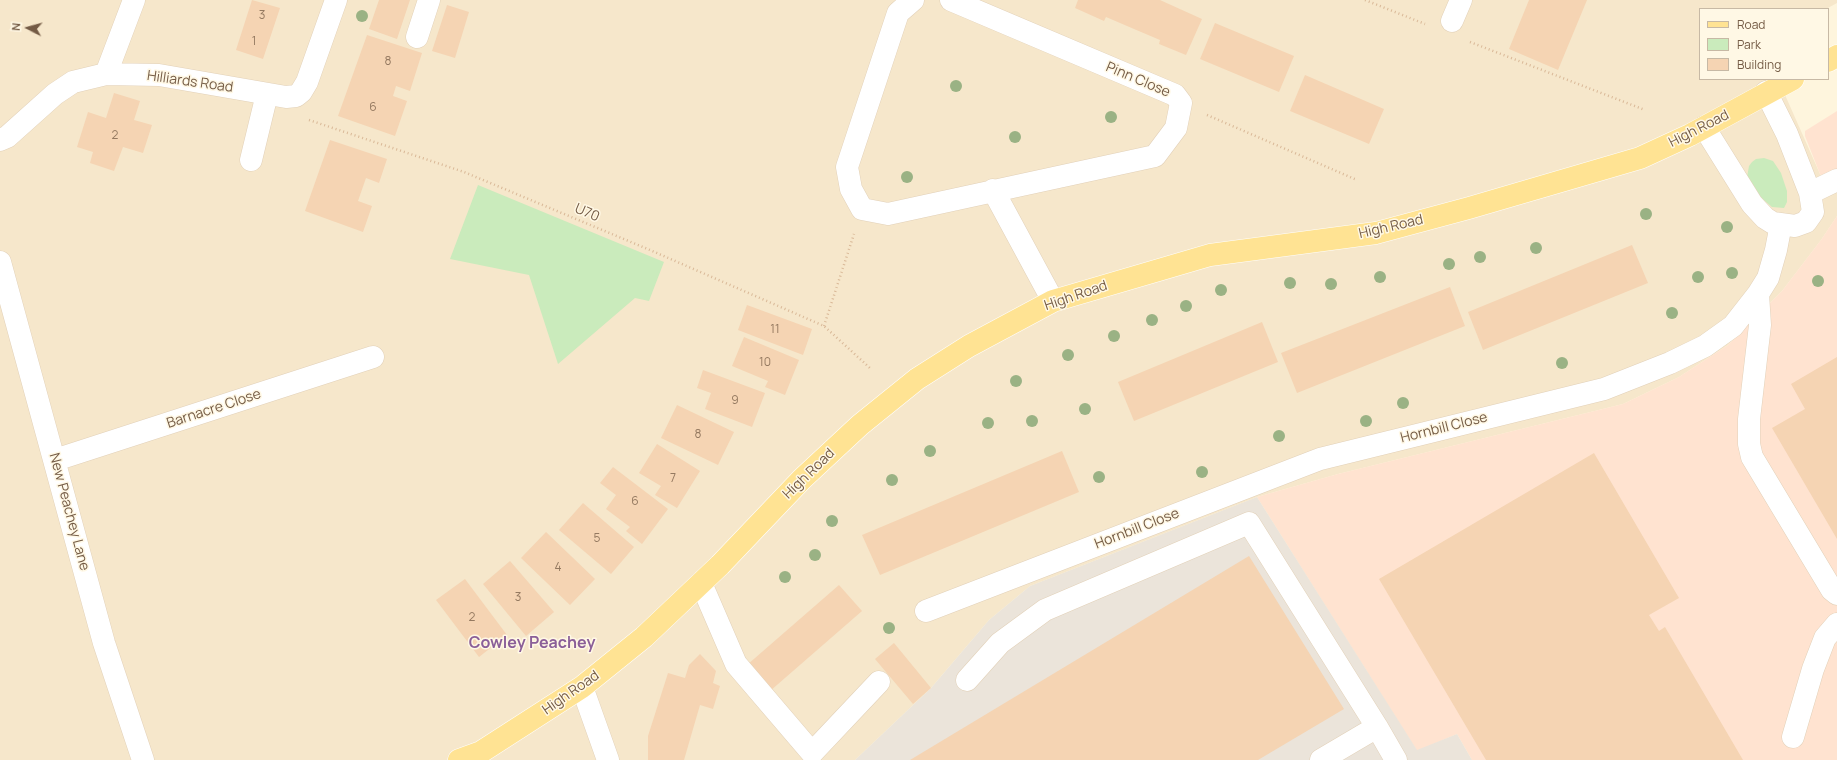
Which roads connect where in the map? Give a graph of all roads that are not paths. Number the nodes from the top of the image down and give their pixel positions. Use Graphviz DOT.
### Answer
graph roads {
  1 [pos="134,0"];
  2 [pos="336,0"];
  3 [pos="430,0"];
  4 [pos="913,0"];
  5 [pos="951,0"];
  6 [pos="1461,0"];
  7 [pos="1452,21"];
  8 [pos="417,37"];
  9 [pos="106,74"];
  10 [pos="1791,80"];
  11 [pos="1766,92"];
  12 [pos="267,94"];
  13 [pos="1704,127"];
  14 [pos="0,140"];
  15 [pos="251,160"];
  16 [pos="1837,180"];
  17 [pos="993,190"];
  18 [pos="1810,193"];
  19 [pos="1781,224"];
  20 [pos="0,262"];
  21 [pos="1758,294"];
  22 [pos="1053,301"];
  23 [pos="373,357"];
  24 [pos="55,460"];
  25 [pos="701,583"];
  26 [pos="1837,594"];
  27 [pos="926,611"];
  28 [pos="1837,624"];
  29 [pos="967,680"];
  30 [pos="878,682"];
  31 [pos="582,687"];
  32 [pos="1377,727"];
  33 [pos="1793,737"];
  34 [pos="143,760"];
  35 [pos="459,760"];
  36 [pos="608,760"];
  37 [pos="1321,760"];
  38 [pos="1396,760"];
  1 -- 9 [label="street"];
  2 -- 12 [label="street, Hilliards Road"];
  3 -- 8 [label="street"];
  4 -- 17 [label="street, Pinn Close"];
  5 -- 17 [label="street, Pinn Close"];
  6 -- 7 [label="street"];
  9 -- 12 [label="street, Hilliards Road"];
  9 -- 14 [label="street, Hilliards Road"];
  10 -- 11 [label="main road, High Road"];
  11 -- 13 [label="main road, High Road"];
  11 -- 18 [label="street"];
  12 -- 15 [label="street"];
  13 -- 19 [label="street"];
  13 -- 22 [label="main road, High Road"];
  16 -- 18 [label="street"];
  17 -- 22 [label="street"];
  18 -- 19 [label="street"];
  19 -- 21 [label="street, Hornbill Close"];
  20 -- 24 [label="street, New Peachey Lane"];
  21 -- 26 [label="street"];
  21 -- 27 [label="street, Hornbill Close"];
  22 -- 25 [label="main road, High Road"];
  23 -- 24 [label="street, Barnacre Close"];
  24 -- 34 [label="street, New Peachey Lane"];
  25 -- 30 [label="street"];
  25 -- 31 [label="main road, High Road"];
  28 -- 33 [label="street"];
  29 -- 32 [label="street"];
  31 -- 35 [label="main road, High Road"];
  31 -- 36 [label="street"];
  32 -- 37 [label="street"];
  32 -- 38 [label="street"];
}
